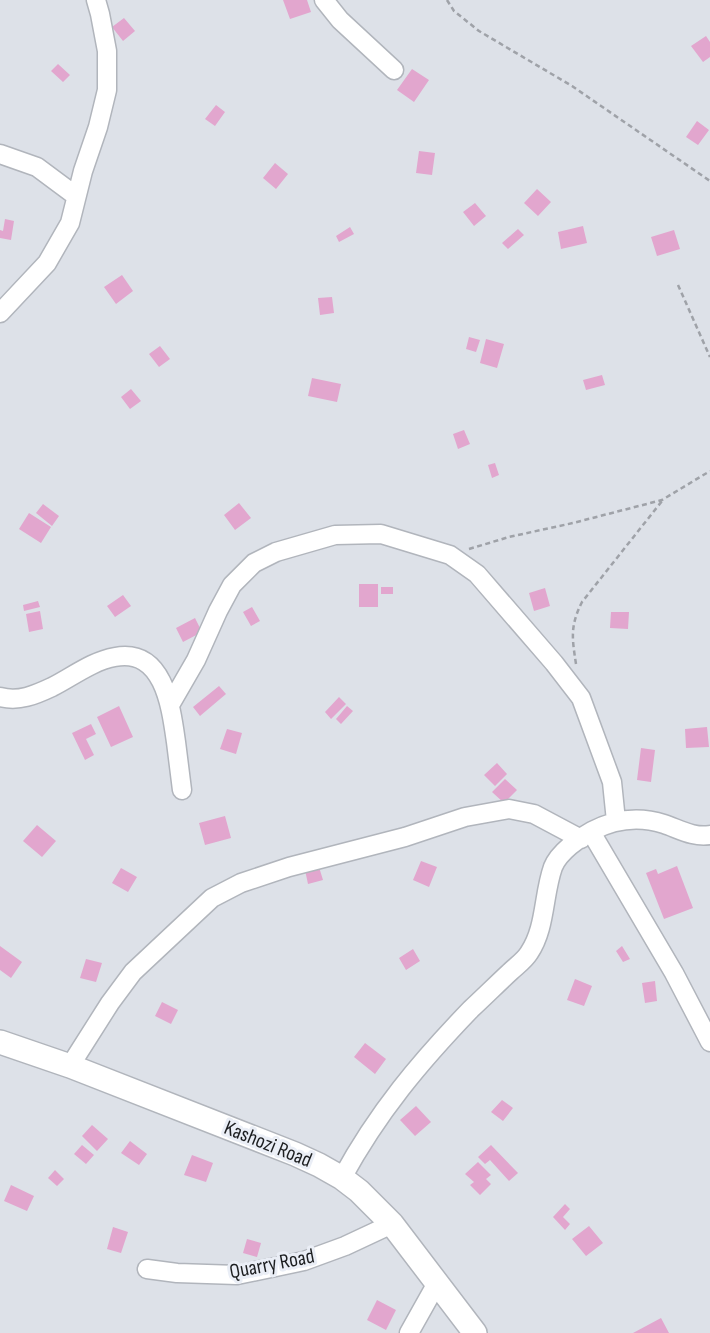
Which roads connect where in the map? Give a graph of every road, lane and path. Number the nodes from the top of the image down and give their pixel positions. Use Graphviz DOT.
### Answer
graph roads {
  1 [pos="96,0"];
  2 [pos="324,0"];
  3 [pos="447,0"];
  4 [pos="394,70"];
  5 [pos="0,153"];
  6 [pos="710,181"];
  7 [pos="76,196"];
  8 [pos="678,285"];
  9 [pos="0,313"];
  10 [pos="710,357"];
  11 [pos="710,471"];
  12 [pos="662,500"];
  13 [pos="450,555"];
  14 [pos="0,697"];
  15 [pos="581,698"];
  16 [pos="170,705"];
  17 [pos="182,790"];
  18 [pos="616,821"];
  19 [pos="586,835"];
  20 [pos="710,835"];
  21 [pos="0,1042"];
  22 [pos="710,1042"];
  23 [pos="71,1066"];
  24 [pos="342,1178"];
  25 [pos="392,1224"];
  26 [pos="147,1269"];
  27 [pos="437,1283"];
  28 [pos="409,1333"];
  29 [pos="475,1333"];
  1 -- 7 [label="street"];
  2 -- 4 [label="street"];
  3 -- 6 [label="path"];
  5 -- 7 [label="street"];
  7 -- 9 [label="street"];
  8 -- 10 [label="path"];
  11 -- 12 [label="path"];
  12 -- 13 [label="path"];
  12 -- 15 [label="path"];
  13 -- 15 [label="street"];
  13 -- 16 [label="street"];
  14 -- 16 [label="street"];
  15 -- 18 [label="street"];
  16 -- 17 [label="street"];
  18 -- 19 [label="street"];
  18 -- 20 [label="street"];
  19 -- 22 [label="street"];
  19 -- 23 [label="street"];
  19 -- 24 [label="street"];
  21 -- 23 [label="main road, Kashozi Road"];
  23 -- 24 [label="main road, Kashozi Road"];
  24 -- 25 [label="main road, Kashozi Road"];
  25 -- 26 [label="street, Quarry Road"];
  25 -- 27 [label="main road, Kashozi Road"];
  27 -- 28 [label="street"];
  27 -- 29 [label="main road, Kashozi Road"];
}
